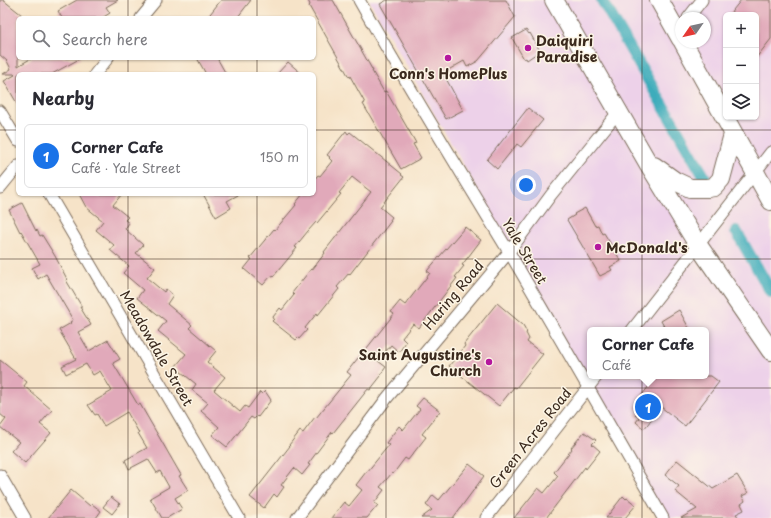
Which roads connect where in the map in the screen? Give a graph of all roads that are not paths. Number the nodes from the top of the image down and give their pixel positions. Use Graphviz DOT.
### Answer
graph roads {
  1 [pos="359,0"];
  2 [pos="554,0"];
  3 [pos="659,0"];
  4 [pos="702,0"];
  5 [pos="154,1"];
  6 [pos="694,12"];
  7 [pos="143,16"];
  8 [pos="675,22"];
  9 [pos="690,48"];
  10 [pos="106,60"];
  11 [pos="97,72"];
  12 [pos="0,110"];
  13 [pos="618,111"];
  14 [pos="733,134"];
  15 [pos="16,138"];
  16 [pos="771,152"];
  17 [pos="648,162"];
  18 [pos="16,168"];
  19 [pos="755,173"];
  20 [pos="0,188"];
  21 [pos="50,196"];
  22 [pos="771,201"];
  23 [pos="698,245"];
  24 [pos="509,252"];
  25 [pos="634,327"];
  26 [pos="771,351"];
  27 [pos="595,379"];
  28 [pos="588,388"];
  29 [pos="0,475"];
  30 [pos="25,518"];
  31 [pos="239,518"];
  32 [pos="297,518"];
  33 [pos="486,518"];
  34 [pos="663,518"];
  1 -- 24 [label="street, Yale Street"];
  2 -- 13 [label="main road"];
  3 -- 8 [label="main road"];
  4 -- 6 [label="street"];
  5 -- 7 [label="street"];
  9 -- 14 [label="main road"];
  10 -- 11 [label="street"];
  12 -- 15 [label="street"];
  13 -- 17 [label="main road"];
  13 -- 24 [label="street, Haring Road"];
  14 -- 17 [label="main road"];
  14 -- 19 [label="main road"];
  16 -- 19 [label="street"];
  17 -- 23 [label="main road"];
  18 -- 20 [label="street"];
  19 -- 22 [label="main road"];
  19 -- 23 [label="street"];
  21 -- 31 [label="street, Meadowdale Street"];
  23 -- 25 [label="street"];
  23 -- 26 [label="main road"];
  24 -- 28 [label="street, Yale Street"];
  24 -- 32 [label="street, Haring Road"];
  27 -- 28 [label="street, Green Acres Road"];
  28 -- 33 [label="street, Green Acres Road"];
  28 -- 34 [label="street, Yale Street"];
  29 -- 30 [label="street"];
}
